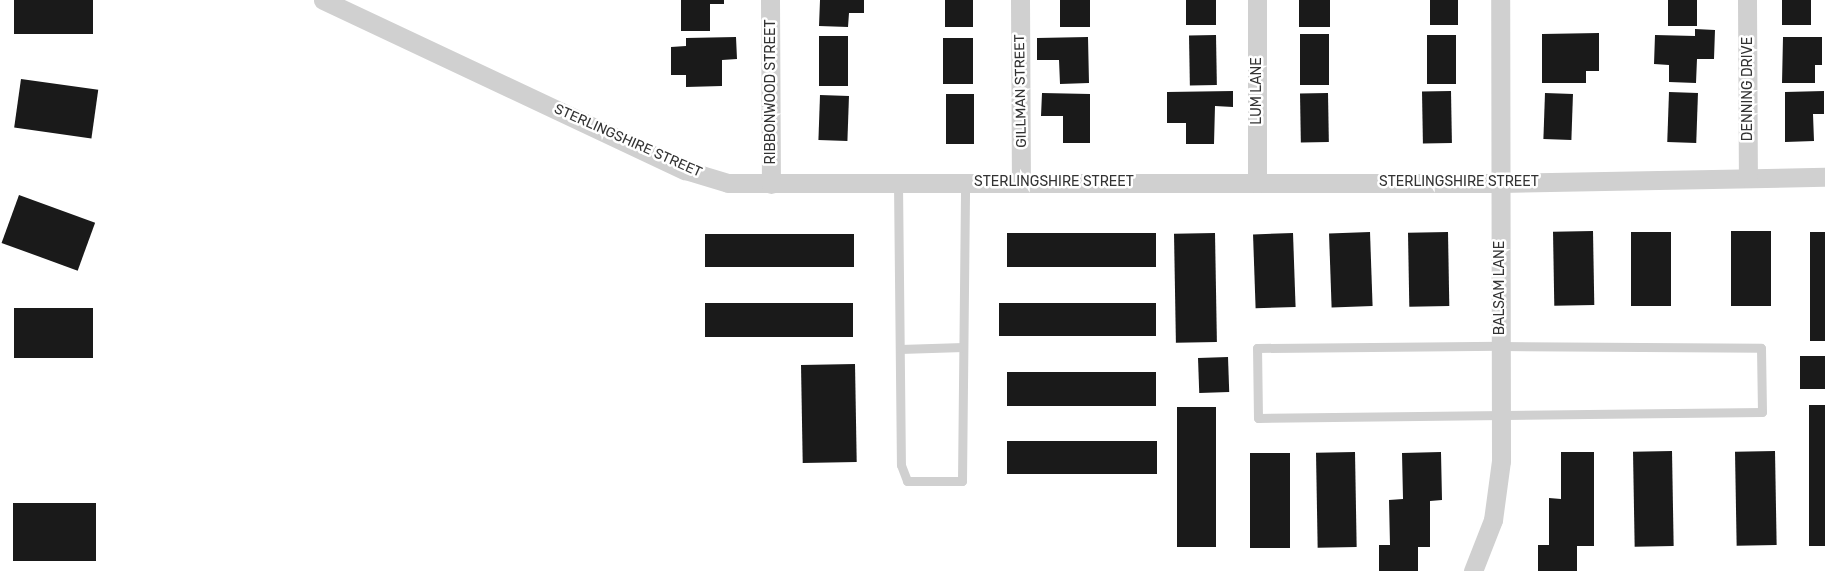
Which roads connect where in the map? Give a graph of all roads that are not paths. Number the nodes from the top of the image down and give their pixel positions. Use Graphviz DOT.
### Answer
graph roads {
  1 [pos="323,0"];
  2 [pos="770,0"];
  3 [pos="1020,0"];
  4 [pos="1256,0"];
  5 [pos="1500,0"];
  6 [pos="1747,0"];
  7 [pos="1825,177"];
  8 [pos="1748,178"];
  9 [pos="1022,181"];
  10 [pos="965,182"];
  11 [pos="898,183"];
  12 [pos="1258,183"];
  13 [pos="1500,183"];
  14 [pos="771,184"];
  15 [pos="1501,346"];
  16 [pos="963,347"];
  17 [pos="900,349"];
  18 [pos="1501,415"];
  19 [pos="1474,571"];
  1 -- 14 [label="street, STERLINGSHIRE STREET"];
  2 -- 14 [label="street, RIBBONWOOD STREET"];
  3 -- 9 [label="street, GILLMAN STREET"];
  4 -- 12 [label="street, LUM LANE"];
  5 -- 13 [label="street, BALSAM LANE"];
  6 -- 8 [label="street, DENNING DRIVE"];
  7 -- 8 [label="street, STERLINGSHIRE STREET"];
  8 -- 13 [label="street, STERLINGSHIRE STREET"];
  9 -- 10 [label="street, STERLINGSHIRE STREET"];
  9 -- 12 [label="street, STERLINGSHIRE STREET"];
  10 -- 11 [label="street, STERLINGSHIRE STREET"];
  10 -- 16 [label="lane"];
  11 -- 14 [label="street, STERLINGSHIRE STREET"];
  11 -- 17 [label="lane"];
  12 -- 13 [label="street, STERLINGSHIRE STREET"];
  13 -- 15 [label="street, BALSAM LANE"];
  15 -- 18 [label="street, BALSAM LANE"];
  15 -- 18 [label="lane"];
  15 -- 18 [label="lane"];
  16 -- 17 [label="lane"];
  16 -- 17 [label="lane"];
  18 -- 19 [label="street, BALSAM LANE"];
}
